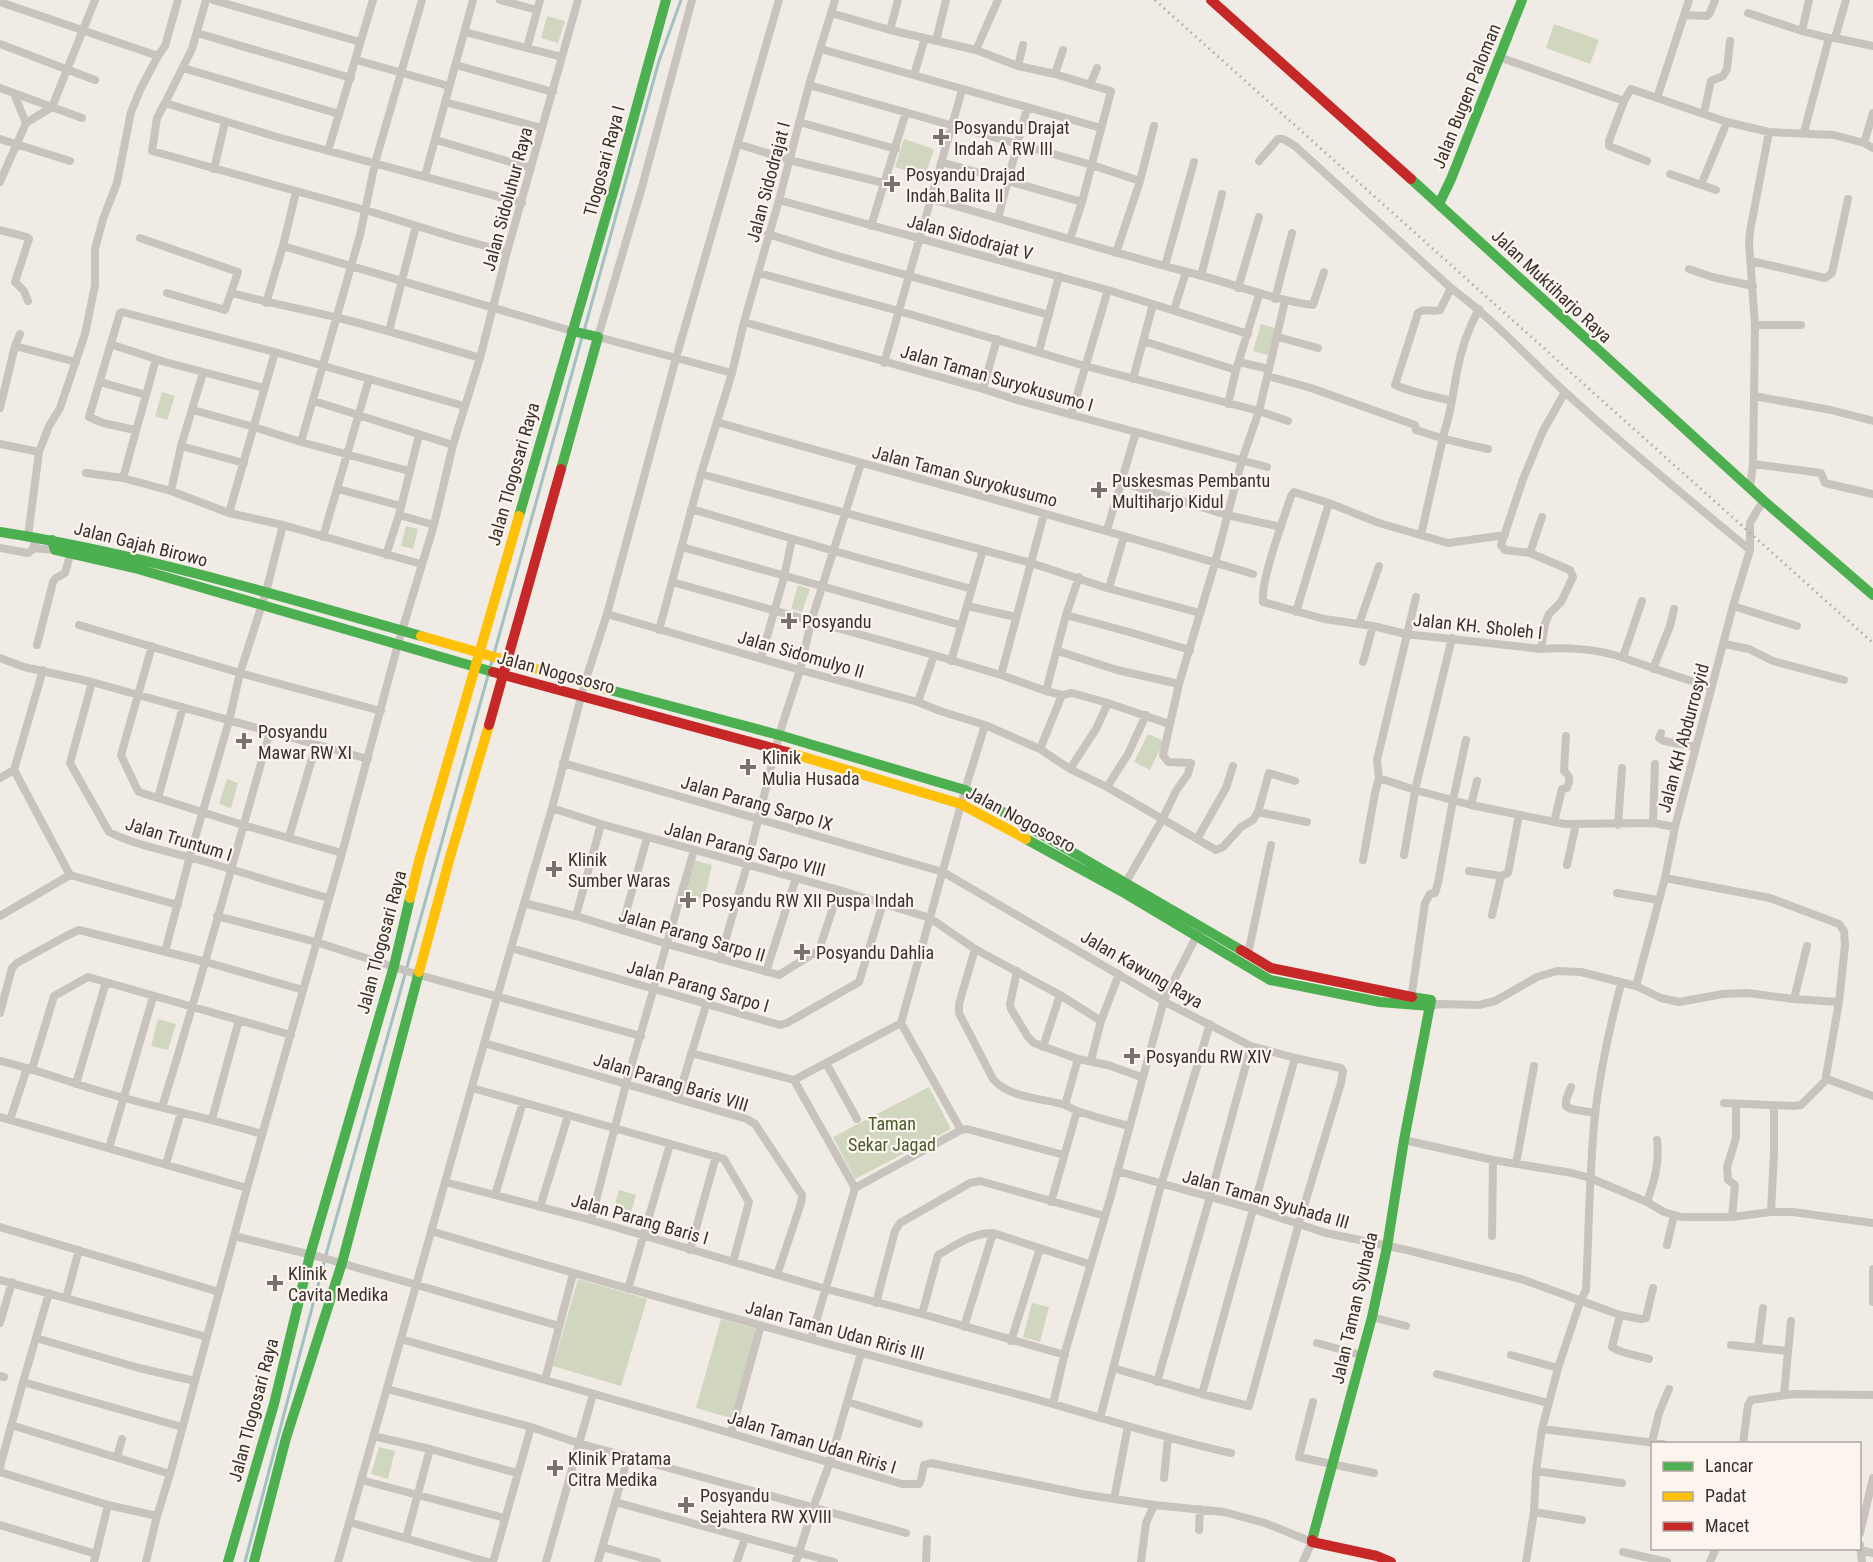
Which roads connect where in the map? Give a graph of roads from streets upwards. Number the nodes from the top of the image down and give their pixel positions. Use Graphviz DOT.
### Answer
graph roads {
  1 [pos="95,0"];
  2 [pos="178,0"];
  3 [pos="206,0"];
  4 [pos="213,0"];
  5 [pos="362,0"];
  6 [pos="422,0"];
  7 [pos="473,0"];
  8 [pos="500,0"];
  9 [pos="540,0"];
  10 [pos="578,0"];
  11 [pos="666,0"];
  12 [pos="692,0"];
  13 [pos="779,0"];
  14 [pos="835,0"];
  15 [pos="898,0"];
  16 [pos="946,0"];
  17 [pos="998,0"];
  18 [pos="1211,0"];
  19 [pos="1522,0"];
  20 [pos="1689,0"];
  21 [pos="1714,0"];
  22 [pos="1809,0"];
  23 [pos="1846,0"];
  24 [pos="372,1"];
  25 [pos="0,2"];
  26 [pos="537,10"];
  27 [pos="831,13"];
  28 [pos="1748,13"];
  29 [pos="1684,15"];
  30 [pos="83,30"];
  31 [pos="890,30"];
  32 [pos="1802,31"];
  33 [pos="465,32"];
  34 [pos="197,33"];
  35 [pos="925,38"];
  36 [pos="1832,38"];
  37 [pos="936,41"];
  38 [pos="1730,41"];
  39 [pos="360,42"];
  40 [pos="0,44"];
  41 [pos="1873,44"];
  42 [pos="1023,45"];
  43 [pos="526,48"];
  44 [pos="821,49"];
  45 [pos="976,50"];
  46 [pos="1063,50"];
  47 [pos="158,56"];
  48 [pos="562,57"];
  49 [pos="1499,57"];
  50 [pos="356,60"];
  51 [pos="456,65"];
  52 [pos="1018,66"];
  53 [pos="68,68"];
  54 [pos="183,68"];
  55 [pos="1096,68"];
  56 [pos="402,73"];
  57 [pos="1055,74"];
  58 [pos="914,75"];
  59 [pos="351,78"];
  60 [pos="95,80"];
  61 [pos="809,85"];
  62 [pos="1090,85"];
  63 [pos="449,86"];
  64 [pos="0,88"];
  65 [pos="962,90"];
  66 [pos="553,92"];
  67 [pos="14,94"];
  68 [pos="1657,98"];
  69 [pos="1624,101"];
  70 [pos="445,102"];
  71 [pos="165,104"];
  72 [pos="52,107"];
  73 [pos="1027,108"];
  74 [pos="906,112"];
  75 [pos="1704,113"];
  76 [pos="1873,113"];
  77 [pos="339,114"];
  78 [pos="82,118"];
  79 [pos="225,122"];
  80 [pos="799,122"];
  81 [pos="1727,122"];
  82 [pos="26,123"];
  83 [pos="952,125"];
  84 [pos="1154,126"];
  85 [pos="542,128"];
  86 [pos="1101,128"];
  87 [pos="1769,132"];
  88 [pos="1804,132"];
  89 [pos="0,139"];
  90 [pos="436,140"];
  91 [pos="1864,143"];
  92 [pos="738,144"];
  93 [pos="16,145"];
  94 [pos="1016,145"];
  95 [pos="1873,148"];
  96 [pos="896,149"];
  97 [pos="328,151"];
  98 [pos="789,160"];
  99 [pos="1259,160"];
  100 [pos="1647,160"];
  101 [pos="70,161"];
  102 [pos="941,162"];
  103 [pos="1194,162"];
  104 [pos="375,163"];
  105 [pos="1092,165"];
  106 [pos="214,168"];
  107 [pos="531,168"];
  108 [pos="1670,174"];
  109 [pos="425,176"];
  110 [pos="1007,181"];
  111 [pos="1140,181"];
  112 [pos="0,182"];
  113 [pos="884,183"];
  114 [pos="1701,185"];
  115 [pos="1716,190"];
  116 [pos="296,192"];
  117 [pos="1222,194"];
  118 [pos="931,199"];
  119 [pos="1848,199"];
  120 [pos="780,200"];
  121 [pos="1082,202"];
  122 [pos="522,203"];
  123 [pos="1439,204"];
  124 [pos="365,211"];
  125 [pos="1259,217"];
  126 [pos="998,218"];
  127 [pos="416,226"];
  128 [pos="871,226"];
  129 [pos="0,230"];
  130 [pos="1293,233"];
  131 [pos="768,234"];
  132 [pos="140,238"];
  133 [pos="919,238"];
  134 [pos="1070,239"];
  135 [pos="283,246"];
  136 [pos="507,252"];
  137 [pos="1116,253"];
  138 [pos="1751,261"];
  139 [pos="351,265"];
  140 [pos="1165,266"];
  141 [pos="1689,269"];
  142 [pos="1186,272"];
  143 [pos="1324,272"];
  144 [pos="759,273"];
  145 [pos="909,276"];
  146 [pos="1059,276"];
  147 [pos="1201,276"];
  148 [pos="403,280"];
  149 [pos="1753,286"];
  150 [pos="1238,288"];
  151 [pos="1451,288"];
  152 [pos="1108,290"];
  153 [pos="167,293"];
  154 [pos="232,293"];
  155 [pos="1259,295"];
  156 [pos="1275,298"];
  157 [pos="28,301"];
  158 [pos="1285,301"];
  159 [pos="266,303"];
  160 [pos="1152,304"];
  161 [pos="494,307"];
  162 [pos="1479,309"];
  163 [pos="1174,310"];
  164 [pos="899,311"];
  165 [pos="1049,315"];
  166 [pos="337,318"];
  167 [pos="744,322"];
  168 [pos="1755,325"];
  169 [pos="1801,325"];
  170 [pos="389,331"];
  171 [pos="574,332"];
  172 [pos="20,334"];
  173 [pos="1248,334"];
  174 [pos="595,336"];
  175 [pos="1278,337"];
  176 [pos="997,339"];
  177 [pos="1143,341"];
  178 [pos="111,342"];
  179 [pos="15,346"];
  180 [pos="1318,348"];
  181 [pos="1039,351"];
  182 [pos="275,352"];
  183 [pos="480,358"];
  184 [pos="676,358"];
  185 [pos="156,359"];
  186 [pos="75,362"];
  187 [pos="1239,362"];
  188 [pos="884,363"];
  189 [pos="323,366"];
  190 [pos="1085,366"];
  191 [pos="1236,370"];
  192 [pos="203,373"];
  193 [pos="732,373"];
  194 [pos="1269,373"];
  195 [pos="369,379"];
  196 [pos="1133,379"];
  197 [pos="100,382"];
  198 [pos="264,388"];
  199 [pos="983,389"];
  200 [pos="1565,392"];
  201 [pos="146,395"];
  202 [pos="1754,396"];
  203 [pos="314,401"];
  204 [pos="1452,401"];
  205 [pos="1228,404"];
  206 [pos="464,406"];
  207 [pos="0,408"];
  208 [pos="193,410"];
  209 [pos="1259,411"];
  210 [pos="1071,415"];
  211 [pos="359,416"];
  212 [pos="1288,421"];
  213 [pos="717,422"];
  214 [pos="1873,422"];
  215 [pos="254,427"];
  216 [pos="135,430"];
  217 [pos="1136,432"];
  218 [pos="419,435"];
  219 [pos="1444,438"];
  220 [pos="301,442"];
  221 [pos="0,444"];
  222 [pos="453,445"];
  223 [pos="181,446"];
  224 [pos="1488,449"];
  225 [pos="39,452"];
  226 [pos="349,454"];
  227 [pos="1242,460"];
  228 [pos="244,463"];
  229 [pos="861,463"];
  230 [pos="1753,464"];
  231 [pos="1268,467"];
  232 [pos="409,471"];
  233 [pos="86,473"];
  234 [pos="701,474"];
  235 [pos="123,478"];
  236 [pos="1121,482"];
  237 [pos="1750,488"];
  238 [pos="338,489"];
  239 [pos="171,490"];
  240 [pos="1873,495"];
  241 [pos="1764,501"];
  242 [pos="1329,503"];
  243 [pos="401,506"];
  244 [pos="691,509"];
  245 [pos="229,513"];
  246 [pos="845,514"];
  247 [pos="1044,514"];
  248 [pos="399,515"];
  249 [pos="1227,515"];
  250 [pos="1542,517"];
  251 [pos="283,525"];
  252 [pos="434,525"];
  253 [pos="1281,527"];
  254 [pos="1107,530"];
  255 [pos="0,532"];
  256 [pos="1421,535"];
  257 [pos="1505,535"];
  258 [pos="1124,536"];
  259 [pos="324,537"];
  260 [pos="792,539"];
  261 [pos="33,540"];
  262 [pos="53,545"];
  263 [pos="682,547"];
  264 [pos="0,548"];
  265 [pos="983,550"];
  266 [pos="1750,550"];
  267 [pos="834,551"];
  268 [pos="1530,553"];
  269 [pos="70,555"];
  270 [pos="386,555"];
  271 [pos="105,557"];
  272 [pos="1031,563"];
  273 [pos="1215,563"];
  274 [pos="421,564"];
  275 [pos="1379,566"];
  276 [pos="1252,574"];
  277 [pos="784,577"];
  278 [pos="1079,577"];
  279 [pos="197,580"];
  280 [pos="672,582"];
  281 [pos="822,586"];
  282 [pos="1109,588"];
  283 [pos="972,589"];
  284 [pos="266,592"];
  285 [pos="1873,595"];
  286 [pos="1416,597"];
  287 [pos="1642,601"];
  288 [pos="262,604"];
  289 [pos="966,606"];
  290 [pos="1733,606"];
  291 [pos="1674,609"];
  292 [pos="774,610"];
  293 [pos="1296,612"];
  294 [pos="1200,613"];
  295 [pos="607,614"];
  296 [pos="1066,615"];
  297 [pos="1016,617"];
  298 [pos="812,622"];
  299 [pos="1359,624"];
  300 [pos="79,625"];
  301 [pos="960,626"];
  302 [pos="1373,626"];
  303 [pos="1797,626"];
  304 [pos="402,630"];
  305 [pos="659,630"];
  306 [pos="1406,634"];
  307 [pos="1452,638"];
  308 [pos="398,644"];
  309 [pos="1725,644"];
  310 [pos="37,645"];
  311 [pos="152,646"];
  312 [pos="1541,649"];
  313 [pos="1190,650"];
  314 [pos="1058,651"];
  315 [pos="480,653"];
  316 [pos="934,655"];
  317 [pos="1623,657"];
  318 [pos="0,658"];
  319 [pos="761,658"];
  320 [pos="504,660"];
  321 [pos="951,661"];
  322 [pos="1363,662"];
  323 [pos="476,667"];
  324 [pos="1653,669"];
  325 [pos="43,670"];
  326 [pos="800,670"];
  327 [pos="240,673"];
  328 [pos="500,674"];
  329 [pos="1001,675"];
  330 [pos="1844,680"];
  331 [pos="92,682"];
  332 [pos="585,682"];
  333 [pos="1179,684"];
  334 [pos="1712,687"];
  335 [pos="1046,691"];
  336 [pos="138,694"];
  337 [pos="1062,695"];
  338 [pos="582,696"];
  339 [pos="918,702"];
  340 [pos="1108,703"];
  341 [pos="183,707"];
  342 [pos="381,711"];
  343 [pos="1146,715"];
  344 [pos="229,721"];
  345 [pos="1169,724"];
  346 [pos="985,725"];
  347 [pos="270,732"];
  348 [pos="1661,732"];
  349 [pos="779,735"];
  350 [pos="1566,736"];
  351 [pos="1466,740"];
  352 [pos="316,745"];
  353 [pos="1696,747"];
  354 [pos="776,749"];
  355 [pos="1040,749"];
  356 [pos="368,759"];
  357 [pos="563,763"];
  358 [pos="1655,764"];
  359 [pos="1233,766"];
  360 [pos="1622,768"];
  361 [pos="1070,769"];
  362 [pos="14,770"];
  363 [pos="0,778"];
  364 [pos="1379,778"];
  365 [pos="1295,781"];
  366 [pos="1477,782"];
  367 [pos="1107,787"];
  368 [pos="965,790"];
  369 [pos="1415,790"];
  370 [pos="158,798"];
  371 [pos="1453,800"];
  372 [pos="961,804"];
  373 [pos="1471,805"];
  374 [pos="552,808"];
  375 [pos="203,811"];
  376 [pos="1258,812"];
  377 [pos="1519,815"];
  378 [pos="757,818"];
  379 [pos="1163,818"];
  380 [pos="1307,822"];
  381 [pos="1554,822"];
  382 [pos="1653,823"];
  383 [pos="601,824"];
  384 [pos="1576,824"];
  385 [pos="243,825"];
  386 [pos="1618,825"];
  387 [pos="1675,826"];
  388 [pos="289,837"];
  389 [pos="647,838"];
  390 [pos="1197,839"];
  391 [pos="1271,845"];
  392 [pos="694,850"];
  393 [pos="342,853"];
  394 [pos="1404,855"];
  395 [pos="190,857"];
  396 [pos="1363,860"];
  397 [pos="747,865"];
  398 [pos="1567,865"];
  399 [pos="230,870"];
  400 [pos="1469,871"];
  401 [pos="943,872"];
  402 [pos="70,875"];
  403 [pos="1501,876"];
  404 [pos="796,878"];
  405 [pos="1665,878"];
  406 [pos="1126,882"];
  407 [pos="839,890"];
  408 [pos="1617,893"];
  409 [pos="329,898"];
  410 [pos="1658,900"];
  411 [pos="524,903"];
  412 [pos="883,903"];
  413 [pos="178,905"];
  414 [pos="1492,915"];
  415 [pos="0,916"];
  416 [pos="217,916"];
  417 [pos="576,916"];
  418 [pos="930,918"];
  419 [pos="621,930"];
  420 [pos="1199,932"];
  421 [pos="316,942"];
  422 [pos="667,944"];
  423 [pos="1807,946"];
  424 [pos="511,948"];
  425 [pos="975,950"];
  426 [pos="165,952"];
  427 [pos="1248,954"];
  428 [pos="720,958"];
  429 [pos="206,962"];
  430 [pos="396,967"];
  431 [pos="1017,971"];
  432 [pos="766,972"];
  433 [pos="418,974"];
  434 [pos="1119,974"];
  435 [pos="106,982"];
  436 [pos="1622,984"];
  437 [pos="1639,988"];
  438 [pos="654,989"];
  439 [pos="303,990"];
  440 [pos="1353,992"];
  441 [pos="1060,995"];
  442 [pos="499,996"];
  443 [pos="153,997"];
  444 [pos="1794,999"];
  445 [pos="1164,1000"];
  446 [pos="1411,1000"];
  447 [pos="1839,1002"];
  448 [pos="1433,1003"];
  449 [pos="706,1005"];
  450 [pos="194,1007"];
  451 [pos="0,1013"];
  452 [pos="238,1020"];
  453 [pos="1101,1021"];
  454 [pos="901,1023"];
  455 [pos="1210,1024"];
  456 [pos="291,1035"];
  457 [pos="641,1036"];
  458 [pos="484,1043"];
  459 [pos="1251,1046"];
  460 [pos="1043,1047"];
  461 [pos="691,1053"];
  462 [pos="1295,1058"];
  463 [pos="1078,1059"];
  464 [pos="1090,1060"];
  465 [pos="0,1061"];
  466 [pos="826,1063"];
  467 [pos="1534,1066"];
  468 [pos="32,1069"];
  469 [pos="1142,1077"];
  470 [pos="1827,1079"];
  471 [pos="794,1080"];
  472 [pos="76,1084"];
  473 [pos="626,1084"];
  474 [pos="1571,1087"];
  475 [pos="472,1088"];
  476 [pos="1873,1096"];
  477 [pos="123,1098"];
  478 [pos="678,1098"];
  479 [pos="523,1102"];
  480 [pos="1724,1103"];
  481 [pos="1736,1104"];
  482 [pos="1065,1105"];
  483 [pos="1774,1106"];
  484 [pos="162,1107"];
  485 [pos="1077,1111"];
  486 [pos="181,1112"];
  487 [pos="1595,1113"];
  488 [pos="568,1116"];
  489 [pos="0,1117"];
  490 [pos="212,1119"];
  491 [pos="857,1119"];
  492 [pos="10,1120"];
  493 [pos="1129,1126"];
  494 [pos="616,1127"];
  495 [pos="961,1130"];
  496 [pos="262,1134"];
  497 [pos="1404,1140"];
  498 [pos="1657,1140"];
  499 [pos="670,1144"];
  500 [pos="109,1148"];
  501 [pos="1064,1155"];
  502 [pos="716,1156"];
  503 [pos="1493,1160"];
  504 [pos="166,1164"];
  505 [pos="1516,1164"];
  506 [pos="1117,1171"];
  507 [pos="1590,1178"];
  508 [pos="445,1182"];
  509 [pos="1161,1185"];
  510 [pos="247,1188"];
  511 [pos="855,1188"];
  512 [pos="495,1195"];
  513 [pos="1210,1197"];
  514 [pos="1051,1202"];
  515 [pos="1647,1202"];
  516 [pos="540,1207"];
  517 [pos="1253,1209"];
  518 [pos="1771,1212"];
  519 [pos="1674,1215"];
  520 [pos="1105,1216"];
  521 [pos="1732,1216"];
  522 [pos="591,1220"];
  523 [pos="1873,1223"];
  524 [pos="1305,1225"];
  525 [pos="0,1227"];
  526 [pos="431,1231"];
  527 [pos="993,1233"];
  528 [pos="642,1235"];
  529 [pos="234,1236"];
  530 [pos="1492,1236"];
  531 [pos="1667,1245"];
  532 [pos="1387,1247"];
  533 [pos="1040,1248"];
  534 [pos="80,1250"];
  535 [pos="690,1250"];
  536 [pos="315,1256"];
  537 [pos="733,1262"];
  538 [pos="339,1263"];
  539 [pos="1089,1264"];
  540 [pos="1873,1271"];
  541 [pos="573,1274"];
  542 [pos="777,1275"];
  543 [pos="0,1280"];
  544 [pos="12,1282"];
  545 [pos="416,1285"];
  546 [pos="1653,1288"];
  547 [pos="628,1289"];
  548 [pos="826,1289"];
  549 [pos="219,1292"];
  550 [pos="49,1293"];
  551 [pos="66,1299"];
  552 [pos="1580,1302"];
  553 [pos="1873,1302"];
  554 [pos="876,1303"];
  555 [pos="1763,1308"];
  556 [pos="922,1314"];
  557 [pos="1620,1315"];
  558 [pos="1372,1317"];
  559 [pos="1791,1321"];
  560 [pos="0,1323"];
  561 [pos="761,1325"];
  562 [pos="559,1326"];
  563 [pos="1406,1326"];
  564 [pos="963,1327"];
  565 [pos="207,1336"];
  566 [pos="36,1338"];
  567 [pos="401,1339"];
  568 [pos="812,1339"];
  569 [pos="1011,1341"];
  570 [pos="1317,1343"];
  571 [pos="1731,1345"];
  572 [pos="1758,1348"];
  573 [pos="1787,1351"];
  574 [pos="861,1353"];
  575 [pos="1065,1355"];
  576 [pos="1361,1355"];
  577 [pos="1511,1355"];
  578 [pos="1649,1359"];
  579 [pos="1113,1368"];
  580 [pos="1558,1368"];
  581 [pos="1437,1374"];
  582 [pos="545,1380"];
  583 [pos="195,1381"];
  584 [pos="22,1382"];
  585 [pos="1157,1382"];
  586 [pos="387,1389"];
  587 [pos="1669,1389"];
  588 [pos="593,1394"];
  589 [pos="1202,1394"];
  590 [pos="1784,1394"];
  591 [pos="1873,1395"];
  592 [pos="848,1402"];
  593 [pos="1313,1402"];
  594 [pos="1548,1402"];
  595 [pos="1053,1404"];
  596 [pos="1100,1418"];
  597 [pos="919,1424"];
  598 [pos="11,1425"];
  599 [pos="1128,1426"];
  600 [pos="182,1427"];
  601 [pos="531,1427"];
  602 [pos="1542,1429"];
  603 [pos="731,1433"];
  604 [pos="373,1436"];
  605 [pos="1168,1438"];
  606 [pos="122,1440"];
  607 [pos="1652,1442"];
  608 [pos="1743,1442"];
  609 [pos="578,1443"];
  610 [pos="430,1449"];
  611 [pos="1231,1453"];
  612 [pos="628,1456"];
  613 [pos="117,1457"];
  614 [pos="830,1462"];
  615 [pos="1332,1463"];
  616 [pos="0,1467"];
  617 [pos="1536,1471"];
  618 [pos="0,1472"];
  619 [pos="517,1473"];
  620 [pos="1374,1473"];
  621 [pos="170,1474"];
  622 [pos="1164,1478"];
  623 [pos="1873,1478"];
  624 [pos="361,1480"];
  625 [pos="1622,1483"];
  626 [pos="417,1495"];
  627 [pos="1114,1499"];
  628 [pos="615,1502"];
  629 [pos="108,1505"];
  630 [pos="1154,1505"];
  631 [pos="813,1508"];
  632 [pos="1200,1509"];
  633 [pos="1534,1512"];
  634 [pos="157,1516"];
  635 [pos="505,1518"];
  636 [pos="1582,1520"];
  637 [pos="349,1522"];
  638 [pos="0,1525"];
  639 [pos="1861,1529"];
  640 [pos="1199,1530"];
  641 [pos="906,1533"];
  642 [pos="406,1538"];
  643 [pos="745,1538"];
  644 [pos="927,1539"];
  645 [pos="1312,1542"];
  646 [pos="602,1547"];
  647 [pos="799,1552"];
  648 [pos="1623,1552"];
  649 [pos="95,1558"];
  650 [pos="1376,1559"];
  651 [pos="146,1562"];
  652 [pos="228,1562"];
  653 [pos="254,1562"];
  654 [pos="338,1562"];
  655 [pos="488,1562"];
  656 [pos="493,1562"];
  657 [pos="546,1562"];
  658 [pos="598,1562"];
  659 [pos="657,1562"];
  660 [pos="737,1562"];
  661 [pos="796,1562"];
  662 [pos="834,1562"];
  663 [pos="926,1562"];
  664 [pos="1141,1562"];
  665 [pos="1303,1562"];
  666 [pos="1390,1562"];
  667 [pos="1526,1562"];
  668 [pos="1667,1562"];
  1 -- 30 [label="street"];
  2 -- 47 [label="street"];
  3 -- 34 [label="street"];
  4 -- 39 [label="street"];
  5 -- 24 [label="street"];
  6 -- 56 [label="street"];
  7 -- 33 [label="street"];
  8 -- 26 [label="street"];
  9 -- 26 [label="street"];
  10 -- 48 [label="street, Jalan Sidoluhur Raya"];
  11 -- 171 [label="street, Tlogosari Raya I"];
  12 -- 174 [label="street"];
  13 -- 92 [label="street"];
  14 -- 27 [label="street, Jalan Sidodrajat I"];
  15 -- 31 [label="street"];
  16 -- 37 [label="street"];
  17 -- 45 [label="street"];
  18 -- 123 [label="street, Jalan Muktiharjo Raya"];
  19 -- 49 [label="street, Jalan Bugen Paloman"];
  20 -- 29 [label="street"];
  21 -- 29 [label="street"];
  22 -- 32 [label="street"];
  23 -- 36 [label="street"];
  24 -- 39 [label="street"];
  25 -- 30 [label="street"];
  26 -- 43 [label="street"];
  27 -- 31 [label="street"];
  27 -- 44 [label="street, Jalan Sidodrajat I"];
  28 -- 32 [label="street"];
  29 -- 68 [label="street"];
  30 -- 47 [label="street"];
  30 -- 53 [label="street"];
  31 -- 35 [label="street"];
  32 -- 36 [label="street"];
  33 -- 43 [label="street"];
  33 -- 51 [label="street"];
  34 -- 54 [label="street"];
  34 -- 59 [label="street"];
  35 -- 37 [label="street"];
  35 -- 58 [label="street"];
  36 -- 41 [label="street"];
  36 -- 88 [label="street"];
  37 -- 45 [label="street"];
  38 -- 75 [label="street"];
  39 -- 50 [label="street"];
  40 -- 53 [label="street"];
  42 -- 52 [label="street"];
  43 -- 48 [label="street"];
  44 -- 58 [label="street"];
  44 -- 61 [label="street, Jalan Sidodrajat I"];
  45 -- 52 [label="street"];
  46 -- 57 [label="street"];
  47 -- 186 [label="street"];
  48 -- 66 [label="street, Jalan Sidoluhur Raya"];
  49 -- 69 [label="street"];
  49 -- 123 [label="street, Jalan Bugen Paloman"];
  50 -- 56 [label="street"];
  50 -- 59 [label="street"];
  51 -- 63 [label="street"];
  51 -- 66 [label="street"];
  52 -- 57 [label="street"];
  53 -- 60 [label="street"];
  53 -- 72 [label="street"];
  54 -- 71 [label="street"];
  54 -- 77 [label="street"];
  55 -- 62 [label="street"];
  56 -- 63 [label="street"];
  56 -- 104 [label="street"];
  57 -- 62 [label="street"];
  58 -- 65 [label="street"];
  59 -- 77 [label="street"];
  61 -- 74 [label="street"];
  61 -- 80 [label="street, Jalan Sidodrajat I"];
  62 -- 86 [label="street"];
  63 -- 70 [label="street"];
  64 -- 67 [label="street"];
  65 -- 73 [label="street"];
  65 -- 83 [label="street"];
  66 -- 85 [label="street, Jalan Sidoluhur Raya"];
  67 -- 72 [label="street"];
  67 -- 82 [label="street"];
  68 -- 69 [label="street"];
  68 -- 75 [label="street"];
  69 -- 100 [label="street"];
  70 -- 85 [label="street"];
  70 -- 90 [label="street"];
  71 -- 79 [label="street"];
  71 -- 106 [label="street"];
  72 -- 78 [label="street"];
  72 -- 82 [label="street"];
  73 -- 86 [label="street"];
  73 -- 94 [label="street"];
  74 -- 83 [label="street"];
  74 -- 96 [label="street"];
  75 -- 81 [label="street"];
  76 -- 91 [label="street"];
  77 -- 97 [label="street"];
  79 -- 97 [label="street"];
  79 -- 106 [label="street"];
  80 -- 96 [label="street"];
  80 -- 98 [label="street, Jalan Sidodrajat I"];
  81 -- 87 [label="street"];
  81 -- 114 [label="street"];
  82 -- 93 [label="street"];
  83 -- 94 [label="street"];
  83 -- 102 [label="street"];
  84 -- 111 [label="street"];
  85 -- 107 [label="street, Jalan Sidoluhur Raya"];
  86 -- 105 [label="street"];
  87 -- 88 [label="street"];
  87 -- 138 [label="street"];
  88 -- 91 [label="street"];
  89 -- 93 [label="street"];
  90 -- 107 [label="street"];
  90 -- 109 [label="street"];
  91 -- 95 [label="street"];
  92 -- 98 [label="street"];
  92 -- 184 [label="street"];
  93 -- 101 [label="street"];
  93 -- 112 [label="street"];
  94 -- 105 [label="street"];
  94 -- 110 [label="street"];
  96 -- 113 [label="street"];
  97 -- 104 [label="street"];
  98 -- 113 [label="street"];
  98 -- 120 [label="street, Jalan Sidodrajat I"];
  99 -- 151 [label="street"];
  102 -- 110 [label="street"];
  102 -- 118 [label="street"];
  103 -- 140 [label="street"];
  104 -- 109 [label="street"];
  104 -- 124 [label="street"];
  105 -- 111 [label="street"];
  105 -- 121 [label="street"];
  106 -- 116 [label="street"];
  107 -- 122 [label="street, Jalan Sidoluhur Raya"];
  108 -- 114 [label="street"];
  109 -- 122 [label="street"];
  110 -- 121 [label="street"];
  110 -- 126 [label="street"];
  111 -- 137 [label="street"];
  113 -- 128 [label="street"];
  114 -- 115 [label="street"];
  116 -- 124 [label="street"];
  116 -- 135 [label="street"];
  117 -- 147 [label="street"];
  118 -- 126 [label="street"];
  118 -- 133 [label="street"];
  119 -- 138 [label="street"];
  120 -- 128 [label="street, Jalan Sidodrajat V"];
  120 -- 131 [label="street, Jalan Sidodrajat I"];
  121 -- 134 [label="street"];
  122 -- 136 [label="street, Jalan Sidoluhur Raya"];
  123 -- 237 [label="street, Jalan Muktiharjo Raya"];
  124 -- 127 [label="street"];
  124 -- 139 [label="street"];
  125 -- 150 [label="street"];
  126 -- 134 [label="street"];
  127 -- 136 [label="street"];
  127 -- 148 [label="street"];
  128 -- 133 [label="street, Jalan Sidodrajat V"];
  129 -- 157 [label="street"];
  130 -- 156 [label="street"];
  131 -- 144 [label="street, Jalan Sidodrajat I"];
  131 -- 145 [label="street"];
  132 -- 154 [label="street"];
  133 -- 145 [label="street"];
  133 -- 146 [label="street, Jalan Sidodrajat V"];
  134 -- 137 [label="street"];
  135 -- 139 [label="street"];
  135 -- 159 [label="street"];
  136 -- 161 [label="street, Jalan Sidoluhur Raya"];
  137 -- 140 [label="street"];
  138 -- 149 [label="street"];
  139 -- 148 [label="street"];
  139 -- 166 [label="street"];
  140 -- 142 [label="street"];
  141 -- 149 [label="street"];
  142 -- 147 [label="street"];
  142 -- 163 [label="street"];
  143 -- 158 [label="street"];
  144 -- 164 [label="street"];
  144 -- 167 [label="street, Jalan Sidodrajat I"];
  145 -- 164 [label="street"];
  145 -- 165 [label="street"];
  146 -- 152 [label="street, Jalan Sidodrajat V"];
  146 -- 165 [label="street"];
  147 -- 150 [label="street"];
  148 -- 161 [label="street"];
  148 -- 170 [label="street"];
  149 -- 168 [label="street"];
  150 -- 155 [label="street"];
  151 -- 162 [label="street"];
  151 -- 204 [label="street"];
  152 -- 160 [label="street, Jalan Sidodrajat V"];
  152 -- 190 [label="street"];
  153 -- 154 [label="street"];
  154 -- 159 [label="street"];
  155 -- 156 [label="street"];
  155 -- 173 [label="street"];
  156 -- 158 [label="street"];
  158 -- 175 [label="street"];
  159 -- 166 [label="street"];
  160 -- 163 [label="street, Jalan Sidodrajat V"];
  160 -- 177 [label="street"];
  161 -- 171 [label="street"];
  161 -- 183 [label="street, Jalan Sidoluhur Raya"];
  162 -- 200 [label="street"];
  162 -- 204 [label="street"];
  163 -- 173 [label="street, Jalan Sidodrajat V"];
  164 -- 176 [label="street"];
  164 -- 188 [label="street"];
  165 -- 181 [label="street"];
  166 -- 170 [label="street"];
  166 -- 189 [label="street"];
  167 -- 188 [label="street, Jalan Taman Suryokusumo I"];
  167 -- 193 [label="street, Jalan Sidodrajat I"];
  168 -- 169 [label="street"];
  168 -- 202 [label="street"];
  170 -- 183 [label="street"];
  171 -- 174 [label="street"];
  171 -- 315 [label="street, Jalan Tlogosari Raya"];
  172 -- 179 [label="street"];
  173 -- 187 [label="street"];
  174 -- 184 [label="street"];
  174 -- 320 [label="street"];
  175 -- 180 [label="street"];
  175 -- 194 [label="street"];
  176 -- 181 [label="street"];
  176 -- 199 [label="street"];
  177 -- 191 [label="street"];
  177 -- 196 [label="street"];
  178 -- 182 [label="street"];
  178 -- 185 [label="street"];
  178 -- 197 [label="street"];
  179 -- 186 [label="street"];
  179 -- 207 [label="street"];
  181 -- 190 [label="street"];
  182 -- 189 [label="street"];
  182 -- 198 [label="street"];
  183 -- 206 [label="street, Jalan Sidoluhur Raya"];
  184 -- 193 [label="street"];
  184 -- 295 [label="street"];
  185 -- 192 [label="street"];
  185 -- 201 [label="street"];
  186 -- 225 [label="street"];
  187 -- 191 [label="street"];
  187 -- 194 [label="street"];
  188 -- 199 [label="street, Jalan Taman Suryokusumo I"];
  189 -- 195 [label="street"];
  189 -- 203 [label="street"];
  190 -- 196 [label="street"];
  190 -- 210 [label="street"];
  191 -- 205 [label="street"];
  192 -- 198 [label="street"];
  192 -- 208 [label="street"];
  193 -- 213 [label="street, Jalan Sidodrajat I"];
  194 -- 209 [label="street"];
  194 -- 219 [label="street"];
  195 -- 206 [label="street"];
  195 -- 211 [label="street"];
  196 -- 205 [label="street"];
  197 -- 201 [label="street"];
  197 -- 216 [label="street"];
  198 -- 215 [label="street"];
  199 -- 210 [label="street, Jalan Taman Suryokusumo I"];
  200 -- 257 [label="street"];
  200 -- 266 [label="street"];
  201 -- 216 [label="street"];
  202 -- 214 [label="street"];
  202 -- 230 [label="street"];
  203 -- 211 [label="street"];
  203 -- 220 [label="street"];
  204 -- 219 [label="street"];
  205 -- 209 [label="street"];
  206 -- 222 [label="street, Jalan Sidoluhur Raya"];
  208 -- 215 [label="street"];
  208 -- 223 [label="street"];
  209 -- 212 [label="street"];
  209 -- 227 [label="street"];
  210 -- 217 [label="street, Jalan Taman Suryokusumo I"];
  211 -- 218 [label="street"];
  211 -- 226 [label="street"];
  213 -- 229 [label="street, Jalan Taman Suryokusumo"];
  213 -- 234 [label="street, Jalan Sidodrajat I"];
  215 -- 220 [label="street"];
  215 -- 228 [label="street"];
  216 -- 235 [label="street"];
  217 -- 227 [label="street, Jalan Taman Suryokusumo I"];
  217 -- 236 [label="street"];
  218 -- 222 [label="street"];
  218 -- 232 [label="street"];
  219 -- 224 [label="street"];
  219 -- 256 [label="street"];
  220 -- 226 [label="street"];
  221 -- 225 [label="street"];
  222 -- 252 [label="street, Jalan Sidoluhur Raya"];
  223 -- 228 [label="street"];
  223 -- 239 [label="street"];
  225 -- 261 [label="street"];
  226 -- 232 [label="street"];
  226 -- 238 [label="street"];
  227 -- 231 [label="street, Jalan Taman Suryokusumo I"];
  227 -- 249 [label="street"];
  228 -- 245 [label="street"];
  229 -- 246 [label="street"];
  229 -- 247 [label="street, Jalan Taman Suryokusumo"];
  230 -- 237 [label="street"];
  230 -- 240 [label="street"];
  232 -- 243 [label="street"];
  233 -- 235 [label="street"];
  234 -- 244 [label="street, Jalan Sidodrajat I"];
  234 -- 246 [label="street"];
  235 -- 239 [label="street"];
  236 -- 249 [label="street"];
  236 -- 254 [label="street"];
  237 -- 241 [label="street, Jalan Muktiharjo Raya"];
  238 -- 243 [label="street"];
  238 -- 259 [label="street"];
  239 -- 245 [label="street"];
  241 -- 266 [label="street, Jalan KH Abdurrosyid"];
  241 -- 285 [label="street, Jalan Muktiharjo Raya"];
  242 -- 253 [label="street"];
  242 -- 256 [label="street"];
  242 -- 293 [label="street"];
  243 -- 248 [label="street"];
  244 -- 260 [label="street"];
  244 -- 263 [label="street, Jalan Sidodrajat I"];
  245 -- 251 [label="street"];
  246 -- 265 [label="street"];
  246 -- 267 [label="street"];
  247 -- 254 [label="street, Jalan Taman Suryokusumo"];
  247 -- 272 [label="street"];
  248 -- 252 [label="street"];
  248 -- 270 [label="street"];
  249 -- 253 [label="street"];
  249 -- 273 [label="street"];
  250 -- 268 [label="street"];
  251 -- 259 [label="street"];
  251 -- 284 [label="street"];
  252 -- 274 [label="street, Jalan Sidoluhur Raya"];
  253 -- 293 [label="street, Jalan KH. Sholeh I"];
  254 -- 258 [label="street, Jalan Taman Suryokusumo"];
  255 -- 261 [label="street"];
  256 -- 257 [label="street"];
  257 -- 268 [label="street"];
  258 -- 273 [label="street, Jalan Taman Suryokusumo"];
  258 -- 282 [label="street"];
  259 -- 270 [label="street"];
  260 -- 267 [label="street"];
  260 -- 277 [label="street"];
  261 -- 262 [label="street"];
  261 -- 264 [label="street"];
  262 -- 269 [label="street, Jalan Gajah Birowo"];
  262 -- 271 [label="street, Jalan Gajah Birowo"];
  263 -- 277 [label="street"];
  263 -- 280 [label="street, Jalan Sidodrajat I"];
  265 -- 272 [label="street"];
  265 -- 283 [label="street"];
  266 -- 290 [label="street, Jalan KH Abdurrosyid"];
  267 -- 281 [label="street"];
  267 -- 283 [label="street"];
  268 -- 312 [label="street"];
  269 -- 271 [label="street, Jalan Gajah Birowo"];
  269 -- 310 [label="street"];
  270 -- 274 [label="street"];
  271 -- 279 [label="street, Jalan Gajah Birowo"];
  272 -- 278 [label="street"];
  272 -- 297 [label="street"];
  273 -- 276 [label="street, Jalan Taman Suryokusumo"];
  273 -- 294 [label="street"];
  274 -- 304 [label="street, Jalan Sidoluhur Raya"];
  275 -- 299 [label="street"];
  277 -- 281 [label="street"];
  277 -- 292 [label="street"];
  278 -- 282 [label="street"];
  278 -- 296 [label="street"];
  279 -- 284 [label="street, Jalan Gajah Birowo"];
  279 -- 288 [label="street, Jalan Gajah Birowo"];
  280 -- 292 [label="street"];
  280 -- 305 [label="street, Jalan Sidodrajat I"];
  281 -- 298 [label="street"];
  281 -- 301 [label="street"];
  282 -- 294 [label="street"];
  283 -- 289 [label="street"];
  284 -- 288 [label="street"];
  284 -- 304 [label="street, Jalan Gajah Birowo"];
  286 -- 306 [label="street"];
  287 -- 317 [label="street"];
  288 -- 308 [label="street, Jalan Gajah Birowo"];
  288 -- 327 [label="street"];
  289 -- 297 [label="street"];
  289 -- 301 [label="street"];
  290 -- 303 [label="street"];
  290 -- 309 [label="street, Jalan KH Abdurrosyid"];
  291 -- 324 [label="street"];
  292 -- 298 [label="street"];
  292 -- 319 [label="street"];
  293 -- 299 [label="street, Jalan KH. Sholeh I"];
  294 -- 313 [label="street"];
  295 -- 305 [label="street, Jalan Sidomulyo II"];
  295 -- 332 [label="street"];
  296 -- 313 [label="street"];
  296 -- 314 [label="street"];
  297 -- 329 [label="street"];
  298 -- 316 [label="street"];
  298 -- 326 [label="street"];
  299 -- 302 [label="street, Jalan KH. Sholeh I"];
  300 -- 311 [label="street"];
  301 -- 321 [label="street"];
  302 -- 306 [label="street, Jalan KH. Sholeh I"];
  302 -- 322 [label="street"];
  304 -- 308 [label="street, Jalan Sidoluhur Raya"];
  304 -- 315 [label="street, Jalan Gajah Birowo"];
  305 -- 319 [label="street, Jalan Sidomulyo II"];
  306 -- 307 [label="street, Jalan KH. Sholeh I"];
  306 -- 364 [label="street"];
  307 -- 312 [label="street, Jalan KH. Sholeh I"];
  307 -- 369 [label="street"];
  308 -- 323 [label="street, Jalan Gajah Birowo"];
  308 -- 342 [label="street, Jalan Sidoluhur Raya"];
  309 -- 330 [label="street"];
  309 -- 334 [label="street, Jalan KH Abdurrosyid"];
  311 -- 327 [label="street"];
  311 -- 336 [label="street"];
  312 -- 317 [label="street, Jalan KH. Sholeh I"];
  313 -- 333 [label="street"];
  314 -- 333 [label="street"];
  314 -- 335 [label="street"];
  315 -- 320 [label="street, Jalan Nogososro"];
  315 -- 323 [label="street, Jalan Tlogosari Raya"];
  316 -- 321 [label="street"];
  316 -- 339 [label="street"];
  317 -- 324 [label="street, Jalan KH. Sholeh I"];
  318 -- 325 [label="street"];
  319 -- 326 [label="street, Jalan Sidomulyo II"];
  320 -- 328 [label="street"];
  320 -- 332 [label="street, Jalan Nogososro"];
  321 -- 329 [label="street"];
  323 -- 328 [label="street, Jalan Nogososro"];
  323 -- 430 [label="street, Jalan Tlogosari Raya"];
  324 -- 334 [label="street, Jalan KH. Sholeh I"];
  325 -- 331 [label="street"];
  325 -- 362 [label="street"];
  326 -- 339 [label="street, Jalan Sidomulyo II"];
  326 -- 349 [label="street"];
  327 -- 342 [label="street"];
  327 -- 344 [label="street"];
  328 -- 338 [label="street, Jalan Nogososro"];
  328 -- 433 [label="street"];
  329 -- 335 [label="street"];
  331 -- 336 [label="street"];
  331 -- 395 [label="street, Jalan Truntum I"];
  332 -- 338 [label="street"];
  332 -- 349 [label="street, Jalan Nogososro"];
  333 -- 345 [label="street"];
  334 -- 353 [label="street, Jalan KH Abdurrosyid"];
  335 -- 337 [label="street"];
  336 -- 341 [label="street"];
  336 -- 370 [label="street"];
  337 -- 340 [label="street"];
  337 -- 355 [label="street"];
  338 -- 354 [label="street, Jalan Nogososro"];
  338 -- 357 [label="street"];
  339 -- 346 [label="street, Jalan Sidomulyo II"];
  340 -- 343 [label="street"];
  340 -- 361 [label="street"];
  341 -- 344 [label="street"];
  341 -- 370 [label="street"];
  342 -- 356 [label="street, Jalan Sidoluhur Raya"];
  343 -- 345 [label="street"];
  343 -- 367 [label="street"];
  344 -- 347 [label="street"];
  344 -- 375 [label="street"];
  345 -- 379 [label="street"];
  346 -- 355 [label="street, Jalan Sidomulyo II"];
  346 -- 368 [label="street"];
  347 -- 352 [label="street"];
  347 -- 385 [label="street"];
  348 -- 353 [label="street"];
  349 -- 354 [label="street"];
  349 -- 368 [label="street, Jalan Nogososro"];
  350 -- 381 [label="street"];
  351 -- 371 [label="street"];
  352 -- 356 [label="street"];
  352 -- 388 [label="street"];
  353 -- 387 [label="street, Jalan KH Abdurrosyid"];
  354 -- 372 [label="street, Jalan Nogososro"];
  354 -- 378 [label="street"];
  355 -- 361 [label="street, Jalan Sidomulyo II"];
  356 -- 393 [label="street, Jalan Sidoluhur Raya"];
  357 -- 374 [label="street"];
  357 -- 378 [label="street, Jalan Parang Sarpo IX"];
  358 -- 382 [label="street"];
  359 -- 390 [label="street"];
  360 -- 386 [label="street"];
  361 -- 367 [label="street, Jalan Sidomulyo II"];
  362 -- 363 [label="street"];
  362 -- 402 [label="street"];
  364 -- 369 [label="street"];
  364 -- 396 [label="street"];
  365 -- 376 [label="street"];
  366 -- 373 [label="street"];
  367 -- 379 [label="street, Jalan Sidomulyo II"];
  368 -- 372 [label="street"];
  368 -- 406 [label="street, Jalan Nogososro"];
  369 -- 371 [label="street"];
  369 -- 394 [label="street"];
  370 -- 375 [label="street"];
  371 -- 373 [label="street"];
  371 -- 446 [label="street"];
  372 -- 401 [label="street"];
  372 -- 420 [label="street, Jalan Nogososro"];
  373 -- 377 [label="street"];
  374 -- 383 [label="street, Jalan Parang Sarpo VIII"];
  374 -- 411 [label="street"];
  375 -- 385 [label="street"];
  375 -- 395 [label="street"];
  376 -- 380 [label="street"];
  376 -- 390 [label="street, Jalan Sidomulyo II"];
  377 -- 381 [label="street"];
  377 -- 403 [label="street"];
  378 -- 397 [label="street"];
  378 -- 401 [label="street, Jalan Parang Sarpo IX"];
  379 -- 390 [label="street, Jalan Sidomulyo II"];
  379 -- 406 [label="street"];
  381 -- 384 [label="street"];
  382 -- 386 [label="street"];
  382 -- 387 [label="street"];
  383 -- 389 [label="street, Jalan Parang Sarpo VIII"];
  383 -- 417 [label="street"];
  384 -- 386 [label="street"];
  384 -- 398 [label="street"];
  385 -- 388 [label="street"];
  385 -- 399 [label="street"];
  387 -- 405 [label="street, Jalan KH Abdurrosyid"];
  388 -- 393 [label="street"];
  389 -- 392 [label="street, Jalan Parang Sarpo VIII"];
  389 -- 419 [label="street"];
  391 -- 427 [label="street"];
  392 -- 397 [label="street, Jalan Parang Sarpo VIII"];
  392 -- 422 [label="street"];
  393 -- 409 [label="street, Jalan Sidoluhur Raya"];
  395 -- 399 [label="street, Jalan Truntum I"];
  395 -- 413 [label="street"];
  397 -- 404 [label="street, Jalan Parang Sarpo VIII"];
  397 -- 428 [label="street"];
  399 -- 409 [label="street, Jalan Truntum I"];
  399 -- 416 [label="street"];
  400 -- 403 [label="street"];
  401 -- 418 [label="street"];
  401 -- 434 [label="street, Jalan Kawung Raya"];
  402 -- 413 [label="street"];
  402 -- 415 [label="street"];
  403 -- 414 [label="street"];
  404 -- 407 [label="street, Jalan Parang Sarpo VIII"];
  404 -- 432 [label="street"];
  405 -- 410 [label="street, Jalan KH Abdurrosyid"];
  405 -- 447 [label="street"];
  406 -- 420 [label="street, Jalan Nogososro"];
  407 -- 412 [label="street, Jalan Parang Sarpo VIII"];
  407 -- 432 [label="street, Jalan Parang Sarpo II"];
  408 -- 410 [label="street"];
  409 -- 421 [label="street, Jalan Sidoluhur Raya"];
  410 -- 437 [label="street, Jalan KH Abdurrosyid"];
  411 -- 417 [label="street, Jalan Parang Sarpo II"];
  411 -- 424 [label="street"];
  412 -- 418 [label="street, Jalan Parang Sarpo VIII"];
  412 -- 449 [label="street, Jalan Parang Sarpo I"];
  413 -- 426 [label="street"];
  416 -- 421 [label="street"];
  416 -- 429 [label="street"];
  417 -- 419 [label="street, Jalan Parang Sarpo II"];
  418 -- 425 [label="street, Jalan Parang Sarpo VIII"];
  418 -- 454 [label="street"];
  419 -- 422 [label="street, Jalan Parang Sarpo II"];
  420 -- 427 [label="street, Jalan Nogososro"];
  420 -- 440 [label="street, Jalan Nogososro"];
  420 -- 445 [label="street"];
  421 -- 430 [label="street"];
  421 -- 439 [label="street, Jalan Sidoluhur Raya"];
  422 -- 428 [label="street, Jalan Parang Sarpo II"];
  422 -- 438 [label="street"];
  423 -- 444 [label="street"];
  424 -- 438 [label="street, Jalan Parang Sarpo I"];
  424 -- 442 [label="street"];
  425 -- 431 [label="street, Jalan Parang Sarpo VIII"];
  425 -- 482 [label="street"];
  426 -- 429 [label="street"];
  426 -- 451 [label="street"];
  427 -- 440 [label="street, Jalan Nogososro"];
  428 -- 432 [label="street, Jalan Parang Sarpo II"];
  429 -- 439 [label="street"];
  429 -- 450 [label="street"];
  430 -- 433 [label="street"];
  430 -- 536 [label="street, Jalan Tlogosari Raya"];
  431 -- 441 [label="street, Jalan Parang Sarpo VIII"];
  431 -- 460 [label="street"];
  433 -- 442 [label="street"];
  433 -- 538 [label="street"];
  434 -- 445 [label="street, Jalan Kawung Raya"];
  434 -- 453 [label="street"];
  435 -- 443 [label="street"];
  435 -- 468 [label="street"];
  435 -- 472 [label="street"];
  436 -- 437 [label="street"];
  436 -- 448 [label="street"];
  436 -- 487 [label="street"];
  437 -- 444 [label="street"];
  438 -- 449 [label="street, Jalan Parang Sarpo I"];
  438 -- 457 [label="street"];
  439 -- 456 [label="street, Jalan Sidoluhur Raya"];
  440 -- 446 [label="street, Jalan Nogososro"];
  441 -- 453 [label="street, Jalan Parang Sarpo VIII"];
  441 -- 460 [label="street"];
  442 -- 457 [label="street"];
  442 -- 458 [label="street"];
  443 -- 450 [label="street"];
  443 -- 477 [label="street"];
  444 -- 447 [label="street"];
  445 -- 455 [label="street, Jalan Kawung Raya"];
  445 -- 469 [label="street"];
  446 -- 448 [label="street, Jalan Nogososro"];
  447 -- 470 [label="street"];
  448 -- 497 [label="street, Jalan Taman Syuhada"];
  449 -- 461 [label="street"];
  450 -- 452 [label="street"];
  450 -- 484 [label="street"];
  452 -- 456 [label="street"];
  452 -- 490 [label="street"];
  453 -- 464 [label="street"];
  454 -- 466 [label="street"];
  454 -- 495 [label="street"];
  455 -- 459 [label="street, Jalan Kawung Raya"];
  455 -- 509 [label="street"];
  456 -- 496 [label="street, Jalan Sidoluhur Raya"];
  457 -- 473 [label="street"];
  458 -- 473 [label="street, Jalan Parang Baris VIII"];
  458 -- 475 [label="street"];
  459 -- 462 [label="street, Jalan Kawung Raya"];
  459 -- 513 [label="street"];
  460 -- 463 [label="street"];
  461 -- 471 [label="street"];
  461 -- 478 [label="street"];
  462 -- 517 [label="street"];
  462 -- 524 [label="street, Jalan Kawung Raya"];
  463 -- 464 [label="street"];
  463 -- 482 [label="street"];
  464 -- 469 [label="street"];
  465 -- 468 [label="street"];
  466 -- 471 [label="street"];
  466 -- 491 [label="street"];
  467 -- 505 [label="street"];
  468 -- 472 [label="street"];
  468 -- 492 [label="street"];
  469 -- 493 [label="street"];
  470 -- 476 [label="street"];
  470 -- 483 [label="street"];
  471 -- 511 [label="street"];
  472 -- 477 [label="street"];
  473 -- 478 [label="street, Jalan Parang Baris VIII"];
  473 -- 494 [label="street"];
  474 -- 487 [label="street"];
  475 -- 479 [label="street"];
  475 -- 508 [label="street"];
  477 -- 484 [label="street"];
  477 -- 500 [label="street"];
  478 -- 542 [label="street, Jalan Parang Baris VIII"];
  479 -- 488 [label="street"];
  479 -- 512 [label="street"];
  480 -- 481 [label="street"];
  481 -- 483 [label="street"];
  481 -- 521 [label="street"];
  482 -- 485 [label="street"];
  483 -- 518 [label="street"];
  484 -- 486 [label="street"];
  485 -- 493 [label="street"];
  485 -- 501 [label="street"];
  486 -- 490 [label="street"];
  486 -- 504 [label="street"];
  487 -- 507 [label="street"];
  488 -- 494 [label="street"];
  488 -- 516 [label="street"];
  489 -- 492 [label="street"];
  490 -- 496 [label="street"];
  492 -- 500 [label="street"];
  493 -- 506 [label="street"];
  494 -- 499 [label="street"];
  494 -- 522 [label="street"];
  495 -- 501 [label="street"];
  495 -- 511 [label="street"];
  496 -- 510 [label="street, Jalan Sidoluhur Raya"];
  497 -- 503 [label="street"];
  497 -- 532 [label="street, Jalan Taman Syuhada"];
  498 -- 515 [label="street"];
  499 -- 502 [label="street"];
  499 -- 528 [label="street"];
  500 -- 504 [label="street"];
  501 -- 514 [label="street"];
  502 -- 535 [label="street"];
  502 -- 537 [label="street"];
  503 -- 505 [label="street"];
  503 -- 530 [label="street"];
  504 -- 510 [label="street"];
  505 -- 507 [label="street"];
  506 -- 509 [label="street, Jalan Taman Syuhada III"];
  506 -- 520 [label="street"];
  507 -- 515 [label="street"];
  507 -- 552 [label="street"];
  508 -- 512 [label="street, Jalan Parang Baris I"];
  508 -- 526 [label="street"];
  509 -- 513 [label="street, Jalan Taman Syuhada III"];
  509 -- 579 [label="street"];
  510 -- 529 [label="street, Jalan Sidoluhur Raya"];
  511 -- 548 [label="street"];
  512 -- 516 [label="street, Jalan Parang Baris I"];
  513 -- 517 [label="street, Jalan Taman Syuhada III"];
  513 -- 585 [label="street"];
  514 -- 520 [label="street"];
  514 -- 554 [label="street"];
  515 -- 519 [label="street"];
  516 -- 522 [label="street, Jalan Parang Baris I"];
  517 -- 524 [label="street, Jalan Taman Syuhada III"];
  517 -- 589 [label="street"];
  518 -- 521 [label="street"];
  518 -- 523 [label="street"];
  519 -- 521 [label="street"];
  519 -- 531 [label="street"];
  520 -- 539 [label="street"];
  522 -- 528 [label="street, Jalan Parang Baris I"];
  524 -- 532 [label="street, Jalan Taman Syuhada III"];
  524 -- 589 [label="street"];
  525 -- 534 [label="street"];
  526 -- 541 [label="street, Jalan Taman Udan Riris III"];
  526 -- 545 [label="street"];
  527 -- 533 [label="street"];
  527 -- 556 [label="street"];
  527 -- 564 [label="street"];
  528 -- 535 [label="street, Jalan Parang Baris I"];
  528 -- 547 [label="street"];
  529 -- 536 [label="street"];
  529 -- 549 [label="street, Jalan Sidoluhur Raya"];
  532 -- 552 [label="street, Jalan Taman Syuhada III"];
  532 -- 558 [label="street, Jalan Taman Syuhada"];
  533 -- 539 [label="street"];
  533 -- 569 [label="street"];
  534 -- 549 [label="street"];
  534 -- 551 [label="street"];
  535 -- 537 [label="street, Jalan Parang Baris I"];
  536 -- 538 [label="street"];
  536 -- 652 [label="street, Jalan Tlogosari Raya"];
  537 -- 542 [label="street, Jalan Parang Baris I"];
  538 -- 545 [label="street"];
  538 -- 653 [label="street"];
  539 -- 575 [label="street"];
  540 -- 553 [label="street"];
  541 -- 547 [label="street, Jalan Taman Udan Riris III"];
  541 -- 562 [label="street"];
  542 -- 548 [label="street, Jalan Parang Baris I"];
  543 -- 544 [label="street"];
  544 -- 550 [label="street"];
  544 -- 560 [label="street"];
  545 -- 562 [label="street"];
  545 -- 567 [label="street"];
  546 -- 557 [label="street, Jalan Taman Syuhada III"];
  547 -- 561 [label="street, Jalan Taman Udan Riris III"];
  548 -- 554 [label="street, Jalan Parang Baris I"];
  548 -- 568 [label="street"];
  549 -- 565 [label="street, Jalan Sidoluhur Raya"];
  550 -- 551 [label="street"];
  550 -- 566 [label="street"];
  551 -- 565 [label="street"];
  552 -- 557 [label="street, Jalan Taman Syuhada III"];
  552 -- 580 [label="street"];
  554 -- 556 [label="street, Jalan Parang Baris I"];
  555 -- 572 [label="street"];
  556 -- 564 [label="street, Jalan Parang Baris I"];
  557 -- 578 [label="street"];
  558 -- 563 [label="street"];
  558 -- 576 [label="street, Jalan Taman Syuhada"];
  559 -- 573 [label="street"];
  561 -- 568 [label="street, Jalan Taman Udan Riris III"];
  561 -- 603 [label="street"];
  562 -- 582 [label="street"];
  564 -- 569 [label="street, Jalan Parang Baris I"];
  565 -- 583 [label="street, Jalan Sidoluhur Raya"];
  566 -- 583 [label="street"];
  566 -- 584 [label="street"];
  567 -- 582 [label="street, Jalan Taman Udan Riris I"];
  567 -- 586 [label="street"];
  568 -- 574 [label="street, Jalan Taman Udan Riris III"];
  569 -- 575 [label="street, Jalan Parang Baris I"];
  570 -- 576 [label="street"];
  571 -- 572 [label="street"];
  572 -- 573 [label="street"];
  573 -- 590 [label="street"];
  574 -- 592 [label="street"];
  574 -- 595 [label="street, Jalan Taman Udan Riris III"];
  575 -- 595 [label="street"];
  576 -- 615 [label="street, Jalan Taman Syuhada"];
  577 -- 580 [label="street"];
  579 -- 585 [label="street"];
  579 -- 596 [label="street"];
  580 -- 594 [label="street"];
  581 -- 594 [label="street"];
  582 -- 588 [label="street, Jalan Taman Udan Riris I"];
  583 -- 600 [label="street, Jalan Sidoluhur Raya"];
  584 -- 598 [label="street"];
  584 -- 600 [label="street"];
  585 -- 589 [label="street"];
  586 -- 601 [label="street"];
  586 -- 604 [label="street"];
  587 -- 607 [label="street"];
  588 -- 603 [label="street, Jalan Taman Udan Riris I"];
  588 -- 609 [label="street"];
  590 -- 591 [label="street"];
  590 -- 608 [label="street"];
  592 -- 597 [label="street"];
  592 -- 614 [label="street"];
  593 -- 615 [label="street"];
  594 -- 602 [label="street"];
  595 -- 596 [label="street, Jalan Taman Udan Riris III"];
  596 -- 599 [label="street, Jalan Taman Udan Riris III"];
  598 -- 613 [label="street"];
  598 -- 616 [label="street"];
  599 -- 605 [label="street, Jalan Taman Udan Riris III"];
  599 -- 627 [label="street"];
  600 -- 621 [label="street, Jalan Sidoluhur Raya"];
  601 -- 609 [label="street"];
  601 -- 619 [label="street"];
  602 -- 607 [label="street"];
  602 -- 617 [label="street"];
  603 -- 614 [label="street, Jalan Taman Udan Riris I"];
  604 -- 610 [label="street"];
  604 -- 624 [label="street"];
  605 -- 611 [label="street, Jalan Taman Udan Riris III"];
  605 -- 622 [label="street"];
  606 -- 613 [label="street"];
  609 -- 612 [label="street"];
  609 -- 657 [label="street"];
  610 -- 619 [label="street"];
  610 -- 626 [label="street"];
  612 -- 628 [label="street"];
  612 -- 631 [label="street"];
  613 -- 621 [label="street"];
  614 -- 627 [label="street, Jalan Taman Udan Riris I"];
  614 -- 631 [label="street"];
  615 -- 620 [label="street"];
  615 -- 645 [label="street, Jalan Taman Syuhada"];
  617 -- 625 [label="street"];
  617 -- 633 [label="street"];
  618 -- 629 [label="street"];
  619 -- 635 [label="street"];
  621 -- 634 [label="street, Jalan Sidoluhur Raya"];
  623 -- 639 [label="street"];
  624 -- 626 [label="street"];
  624 -- 637 [label="street"];
  626 -- 635 [label="street"];
  626 -- 642 [label="street"];
  627 -- 630 [label="street, Jalan Taman Udan Riris I"];
  628 -- 643 [label="street"];
  628 -- 646 [label="street"];
  629 -- 634 [label="street"];
  629 -- 649 [label="street"];
  630 -- 632 [label="street, Jalan Taman Udan Riris I"];
  630 -- 664 [label="street"];
  631 -- 641 [label="street"];
  631 -- 647 [label="street"];
  632 -- 640 [label="street"];
  632 -- 645 [label="street, Jalan Taman Udan Riris I"];
  633 -- 636 [label="street"];
  633 -- 667 [label="street"];
  634 -- 651 [label="street, Jalan Sidoluhur Raya"];
  635 -- 656 [label="street"];
  637 -- 642 [label="street"];
  637 -- 654 [label="street"];
  638 -- 649 [label="street"];
  642 -- 655 [label="street"];
  643 -- 647 [label="street"];
  643 -- 660 [label="street"];
  644 -- 663 [label="street"];
  645 -- 650 [label="street"];
  645 -- 665 [label="street"];
  646 -- 658 [label="street"];
  646 -- 659 [label="street"];
  647 -- 661 [label="street"];
  647 -- 662 [label="street"];
  648 -- 668 [label="street"];
  650 -- 666 [label="street"];
}
